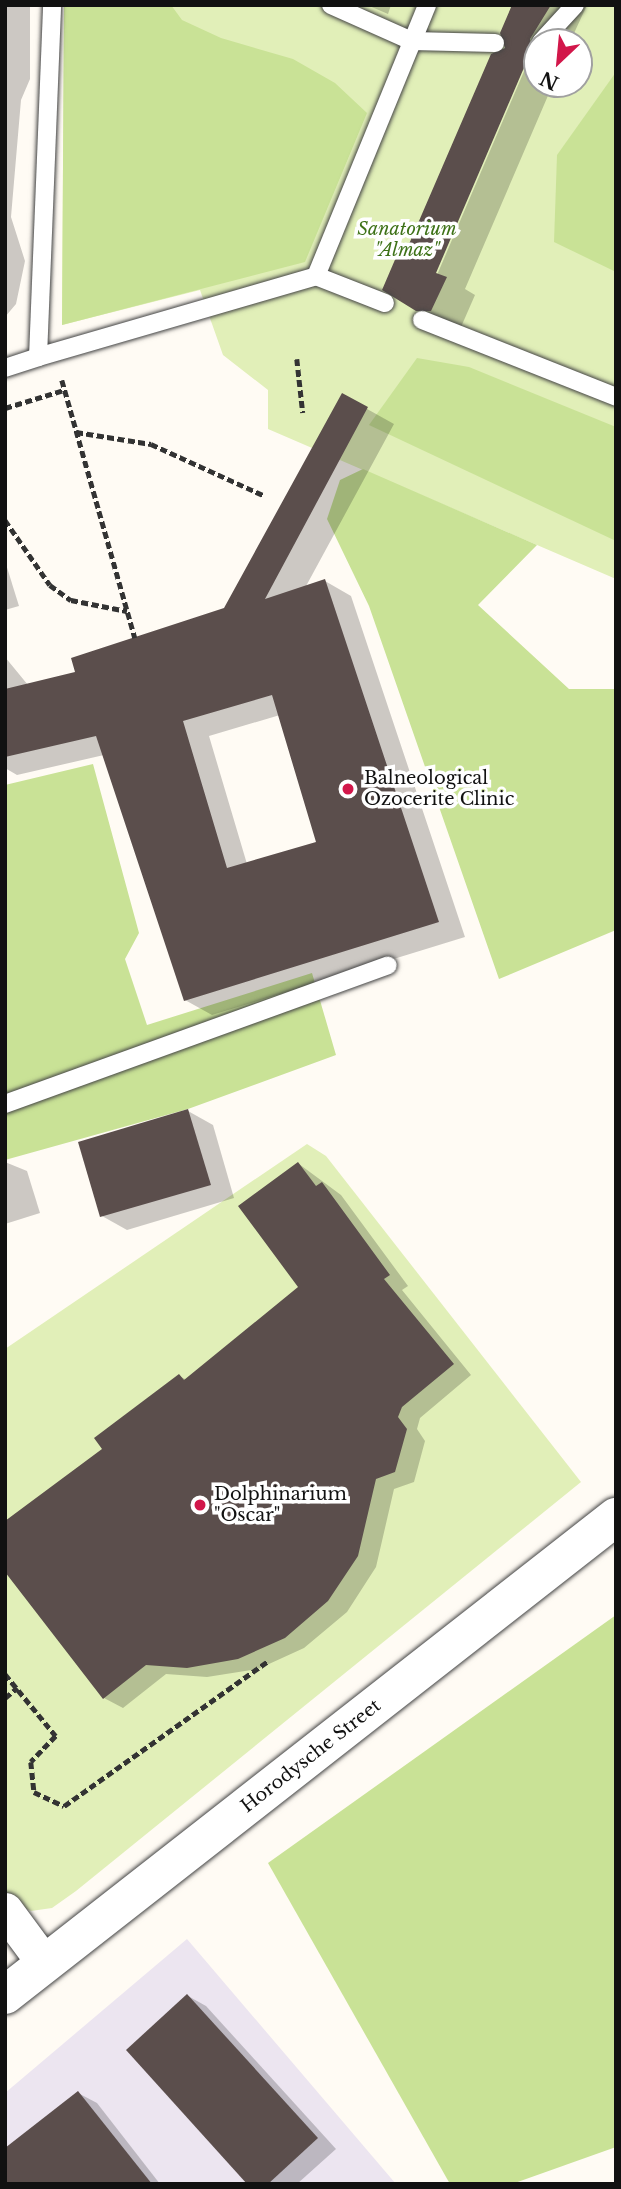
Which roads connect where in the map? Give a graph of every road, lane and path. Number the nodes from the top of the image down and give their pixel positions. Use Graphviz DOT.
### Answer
graph roads {
  1 [pos="52,5"];
  2 [pos="331,5"];
  3 [pos="428,5"];
  4 [pos="575,5"];
  5 [pos="554,28"];
  6 [pos="412,41"];
  7 [pos="495,43"];
  8 [pos="316,276"];
  9 [pos="385,303"];
  10 [pos="422,320"];
  11 [pos="45,355"];
  12 [pos="297,359"];
  13 [pos="5,368"];
  14 [pos="64,390"];
  15 [pos="616,397"];
  16 [pos="5,408"];
  17 [pos="303,413"];
  18 [pos="76,432"];
  19 [pos="265,496"];
  20 [pos="5,520"];
  21 [pos="128,611"];
  22 [pos="135,638"];
  23 [pos="388,965"];
  24 [pos="5,1104"];
  25 [pos="616,1517"];
  26 [pos="267,1662"];
  27 [pos="5,1674"];
  28 [pos="17,1688"];
  29 [pos="5,1698"];
  30 [pos="5,1910"];
  31 [pos="45,1964"];
  32 [pos="5,1995"];
  1 -- 11 [label="lane"];
  2 -- 6 [label="lane"];
  3 -- 6 [label="lane"];
  4 -- 5 [label="lane"];
  6 -- 7 [label="lane"];
  6 -- 8 [label="lane"];
  8 -- 9 [label="lane"];
  8 -- 11 [label="lane"];
  10 -- 15 [label="lane"];
  11 -- 13 [label="lane"];
  11 -- 14 [label="path"];
  12 -- 17 [label="path"];
  14 -- 16 [label="path"];
  14 -- 18 [label="path"];
  18 -- 19 [label="path"];
  18 -- 21 [label="path"];
  20 -- 21 [label="path"];
  21 -- 22 [label="path"];
  23 -- 24 [label="lane"];
  25 -- 31 [label="street, Horodysche Street"];
  26 -- 28 [label="path"];
  27 -- 28 [label="path"];
  28 -- 29 [label="path"];
  30 -- 31 [label="street"];
  31 -- 32 [label="street, Horodysche Street"];
}
